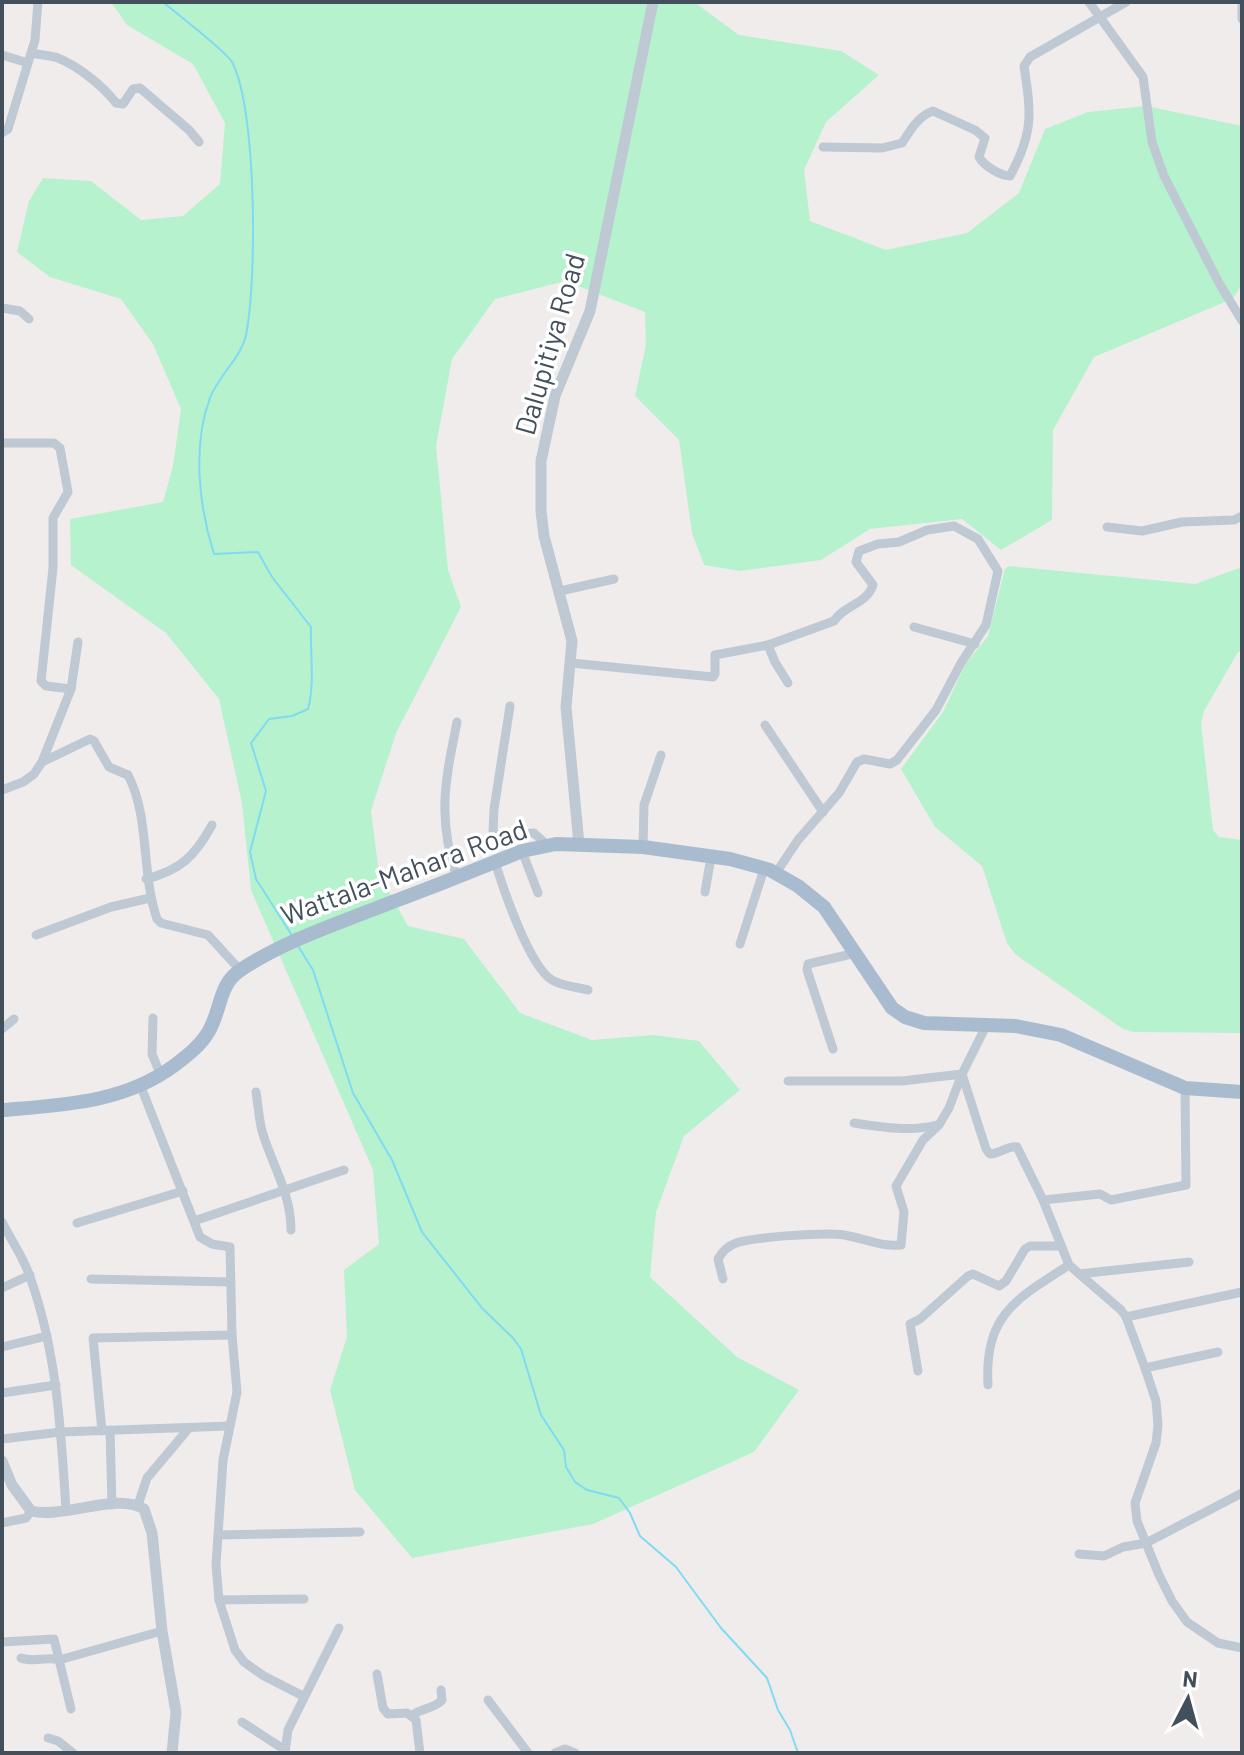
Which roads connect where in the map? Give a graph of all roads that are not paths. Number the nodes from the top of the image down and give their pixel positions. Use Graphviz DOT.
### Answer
graph roads {
  1 [pos="38,2"];
  2 [pos="653,2"];
  3 [pos="1089,2"];
  4 [pos="1126,2"];
  5 [pos="1242,6"];
  6 [pos="1099,17"];
  7 [pos="1242,19"];
  8 [pos="2,55"];
  9 [pos="30,58"];
  10 [pos="2,133"];
  11 [pos="199,142"];
  12 [pos="823,147"];
  13 [pos="2,308"];
  14 [pos="29,319"];
  15 [pos="1242,321"];
  16 [pos="2,443"];
  17 [pos="1242,516"];
  18 [pos="1107,527"];
  19 [pos="614,579"];
  20 [pos="560,591"];
  21 [pos="914,627"];
  22 [pos="78,642"];
  23 [pos="975,644"];
  24 [pos="768,645"];
  25 [pos="571,663"];
  26 [pos="788,683"];
  27 [pos="71,689"];
  28 [pos="510,706"];
  29 [pos="457,722"];
  30 [pos="765,725"];
  31 [pos="661,755"];
  32 [pos="42,762"];
  33 [pos="2,790"];
  34 [pos="823,812"];
  35 [pos="212,825"];
  36 [pos="579,844"];
  37 [pos="549,847"];
  38 [pos="643,847"];
  39 [pos="522,851"];
  40 [pos="711,857"];
  41 [pos="495,862"];
  42 [pos="770,871"];
  43 [pos="457,878"];
  44 [pos="146,879"];
  45 [pos="705,892"];
  46 [pos="538,893"];
  47 [pos="150,898"];
  48 [pos="36,935"];
  49 [pos="740,944"];
  50 [pos="856,953"];
  51 [pos="240,970"];
  52 [pos="588,990"];
  53 [pos="153,1018"];
  54 [pos="14,1019"];
  55 [pos="987,1024"];
  56 [pos="2,1029"];
  57 [pos="833,1049"];
  58 [pos="962,1074"];
  59 [pos="161,1076"];
  60 [pos="788,1081"];
  61 [pos="141,1087"];
  62 [pos="1185,1088"];
  63 [pos="256,1092"];
  64 [pos="1242,1092"];
  65 [pos="2,1110"];
  66 [pos="854,1123"];
  67 [pos="939,1125"];
  68 [pos="344,1170"];
  69 [pos="285,1190"];
  70 [pos="183,1191"];
  71 [pos="1043,1200"];
  72 [pos="194,1221"];
  73 [pos="2,1222"];
  74 [pos="77,1223"];
  75 [pos="291,1230"];
  76 [pos="1060,1246"];
  77 [pos="1189,1262"];
  78 [pos="1069,1265"];
  79 [pos="1079,1274"];
  80 [pos="30,1275"];
  81 [pos="91,1279"];
  82 [pos="723,1279"];
  83 [pos="231,1282"];
  84 [pos="2,1288"];
  85 [pos="1242,1292"];
  86 [pos="1126,1317"];
  87 [pos="232,1335"];
  88 [pos="47,1336"];
  89 [pos="2,1347"];
  90 [pos="1218,1352"];
  91 [pos="1145,1368"];
  92 [pos="918,1371"];
  93 [pos="56,1385"];
  94 [pos="988,1385"];
  95 [pos="2,1393"];
  96 [pos="229,1426"];
  97 [pos="189,1428"];
  98 [pos="106,1431"];
  99 [pos="61,1432"];
  100 [pos="2,1439"];
  101 [pos="2,1461"];
  102 [pos="1242,1493"];
  103 [pos="112,1505"];
  104 [pos="138,1505"];
  105 [pos="66,1510"];
  106 [pos="31,1511"];
  107 [pos="2,1523"];
  108 [pos="360,1532"];
  109 [pos="218,1535"];
  110 [pos="1146,1543"];
  111 [pos="1079,1554"];
  112 [pos="304,1599"];
  113 [pos="219,1600"];
  114 [pos="339,1628"];
  115 [pos="162,1631"];
  116 [pos="2,1642"];
  117 [pos="1242,1648"];
  118 [pos="21,1658"];
  119 [pos="59,1660"];
  120 [pos="377,1674"];
  121 [pos="441,1690"];
  122 [pos="303,1696"];
  123 [pos="488,1700"];
  124 [pos="71,1709"];
  125 [pos="413,1715"];
  126 [pos="242,1722"];
  127 [pos="48,1738"];
  128 [pos="285,1752"];
  129 [pos="73,1753"];
  130 [pos="172,1753"];
  131 [pos="420,1753"];
  132 [pos="528,1753"];
  133 [pos="555,1753"];
  134 [pos="575,1753"];
  1 -- 9 [label="street"];
  2 -- 20 [label="street, Dalupitiya Road"];
  3 -- 6 [label="street"];
  4 -- 6 [label="street"];
  5 -- 7 [label="street"];
  6 -- 12 [label="street"];
  6 -- 15 [label="street"];
  8 -- 9 [label="street"];
  9 -- 10 [label="street"];
  9 -- 11 [label="street"];
  13 -- 14 [label="street"];
  16 -- 27 [label="street"];
  17 -- 18 [label="street"];
  19 -- 20 [label="street"];
  20 -- 25 [label="street, Dalupitiya Road"];
  21 -- 23 [label="street"];
  22 -- 27 [label="street"];
  23 -- 24 [label="street"];
  23 -- 34 [label="street"];
  24 -- 25 [label="street"];
  24 -- 26 [label="street"];
  25 -- 36 [label="street, Dalupitiya Road"];
  27 -- 32 [label="street"];
  28 -- 37 [label="street"];
  29 -- 43 [label="street"];
  30 -- 34 [label="street"];
  31 -- 38 [label="street"];
  32 -- 33 [label="street"];
  32 -- 44 [label="street"];
  34 -- 42 [label="street"];
  35 -- 44 [label="street"];
  36 -- 37 [label="main road, Wattala-Mahara Road"];
  36 -- 38 [label="main road, Wattala-Mahara Road"];
  37 -- 39 [label="main road, Wattala-Mahara Road"];
  38 -- 40 [label="main road, Wattala-Mahara Road"];
  39 -- 41 [label="main road, Wattala-Mahara Road"];
  39 -- 46 [label="street"];
  40 -- 42 [label="main road, Wattala-Mahara Road"];
  40 -- 45 [label="street"];
  41 -- 43 [label="main road, Wattala-Mahara Road"];
  41 -- 52 [label="street"];
  42 -- 49 [label="street"];
  42 -- 50 [label="main road, Wattala-Mahara Road"];
  43 -- 51 [label="main road, Wattala-Mahara Road"];
  44 -- 47 [label="street"];
  47 -- 48 [label="street"];
  47 -- 51 [label="street"];
  50 -- 55 [label="main road, Wattala-Mahara Road"];
  50 -- 57 [label="street"];
  51 -- 59 [label="main road, Wattala-Mahara Road"];
  53 -- 59 [label="street"];
  54 -- 56 [label="street"];
  55 -- 58 [label="street"];
  55 -- 62 [label="main road, Wattala-Mahara Road"];
  58 -- 60 [label="street"];
  58 -- 67 [label="street"];
  58 -- 71 [label="street"];
  59 -- 61 [label="main road, Wattala-Mahara Road"];
  61 -- 65 [label="main road, Wattala-Mahara Road"];
  61 -- 70 [label="street"];
  62 -- 64 [label="main road, Wattala-Mahara Road"];
  62 -- 71 [label="street"];
  63 -- 69 [label="street"];
  66 -- 67 [label="street"];
  67 -- 82 [label="street"];
  68 -- 69 [label="street"];
  69 -- 72 [label="street"];
  69 -- 75 [label="street"];
  70 -- 72 [label="street"];
  70 -- 74 [label="street"];
  71 -- 76 [label="street"];
  72 -- 83 [label="street"];
  73 -- 80 [label="street"];
  76 -- 78 [label="street"];
  76 -- 92 [label="street"];
  77 -- 79 [label="street"];
  78 -- 79 [label="street"];
  78 -- 94 [label="street"];
  79 -- 86 [label="street"];
  80 -- 84 [label="street"];
  80 -- 88 [label="street"];
  81 -- 83 [label="street"];
  83 -- 87 [label="street"];
  85 -- 86 [label="street"];
  86 -- 91 [label="street"];
  87 -- 96 [label="street"];
  87 -- 98 [label="street"];
  88 -- 89 [label="street"];
  88 -- 93 [label="street"];
  90 -- 91 [label="street"];
  91 -- 110 [label="street"];
  93 -- 95 [label="street"];
  93 -- 99 [label="street"];
  96 -- 97 [label="street"];
  96 -- 109 [label="street"];
  97 -- 98 [label="street"];
  97 -- 104 [label="street"];
  98 -- 99 [label="street"];
  98 -- 103 [label="street"];
  99 -- 100 [label="street"];
  99 -- 105 [label="street"];
  101 -- 106 [label="street"];
  102 -- 110 [label="street"];
  103 -- 104 [label="street"];
  103 -- 105 [label="street"];
  104 -- 115 [label="street"];
  105 -- 106 [label="street"];
  106 -- 107 [label="street"];
  108 -- 109 [label="street"];
  109 -- 113 [label="street"];
  110 -- 111 [label="street"];
  110 -- 117 [label="street"];
  112 -- 113 [label="street"];
  113 -- 122 [label="street"];
  114 -- 122 [label="street"];
  115 -- 119 [label="street"];
  115 -- 130 [label="street"];
  116 -- 119 [label="street"];
  118 -- 119 [label="street"];
  119 -- 124 [label="street"];
  120 -- 125 [label="street"];
  121 -- 125 [label="street"];
  122 -- 128 [label="street"];
  123 -- 132 [label="street"];
  125 -- 131 [label="street"];
  126 -- 128 [label="street"];
  127 -- 129 [label="street"];
  133 -- 134 [label="street"];
}
